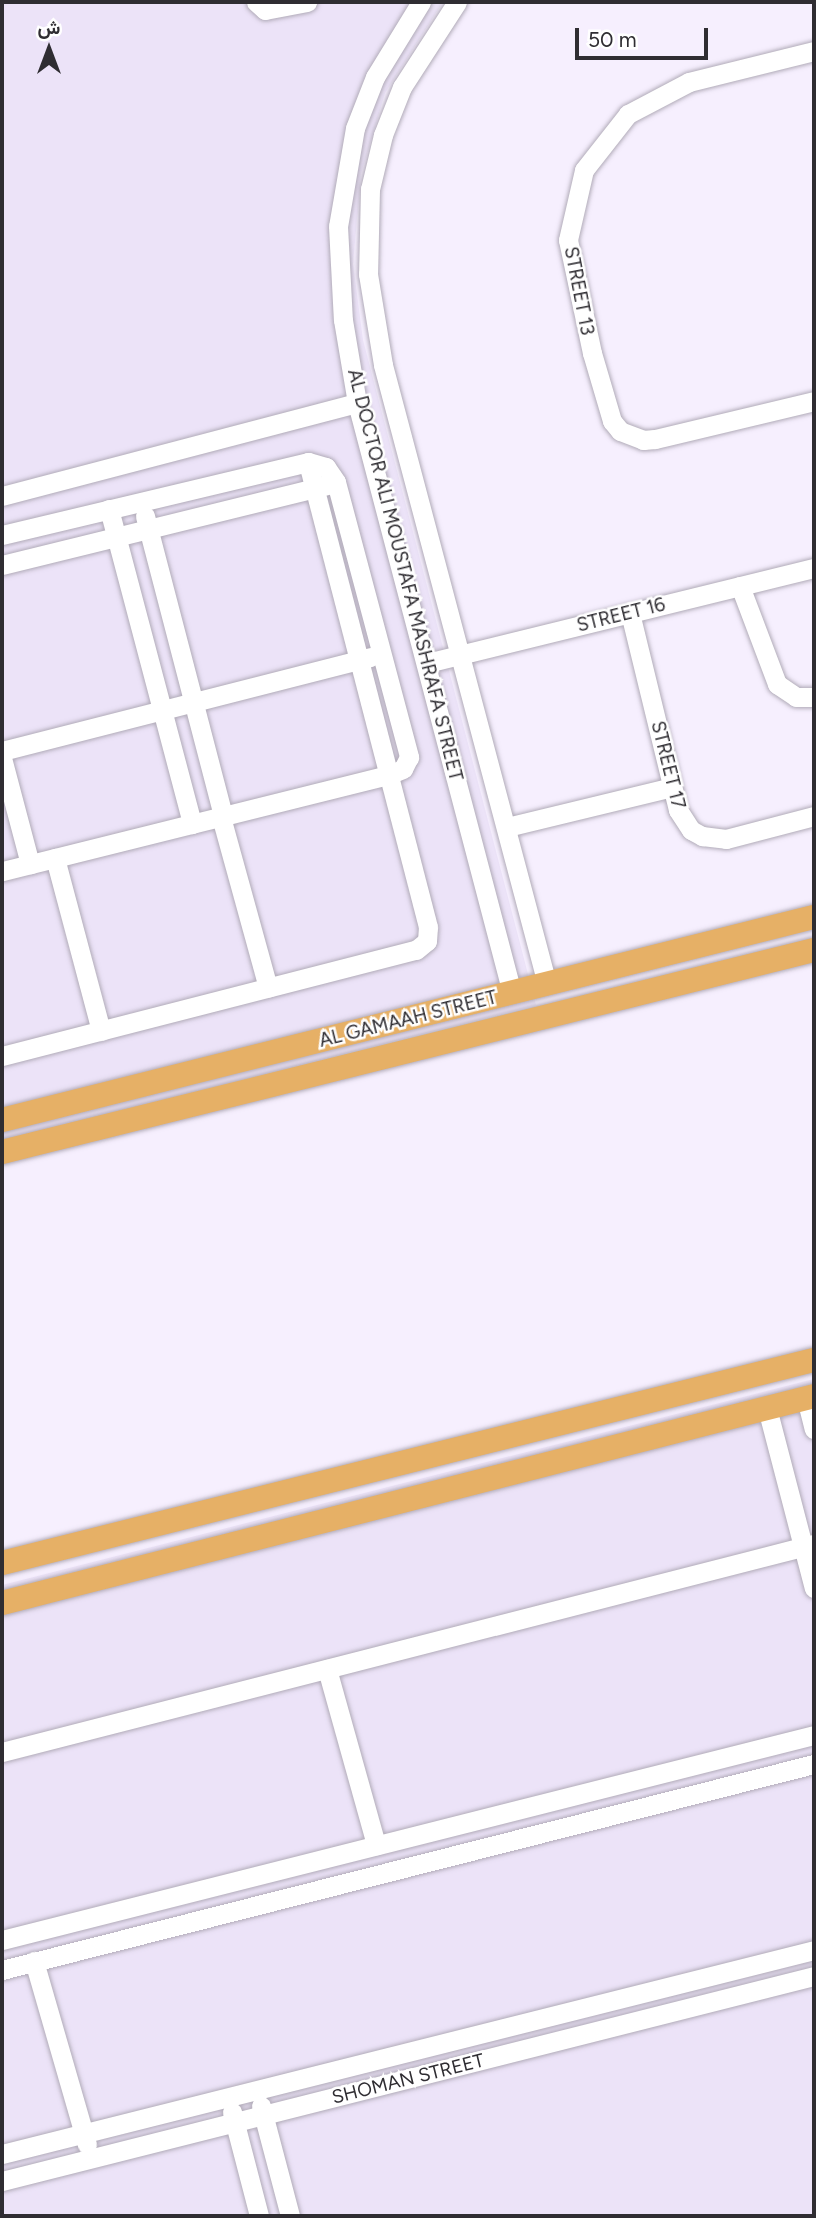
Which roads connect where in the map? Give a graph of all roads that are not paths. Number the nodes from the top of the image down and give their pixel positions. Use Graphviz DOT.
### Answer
graph roads {
  1 [pos="256,2"];
  2 [pos="307,2"];
  3 [pos="421,2"];
  4 [pos="457,2"];
  5 [pos="814,51"];
  6 [pos="814,401"];
  7 [pos="357,402"];
  8 [pos="308,462"];
  9 [pos="336,482"];
  10 [pos="314,488"];
  11 [pos="2,496"];
  12 [pos="141,502"];
  13 [pos="109,509"];
  14 [pos="148,528"];
  15 [pos="2,535"];
  16 [pos="117,536"];
  17 [pos="2,565"];
  18 [pos="814,568"];
  19 [pos="740,586"];
  20 [pos="630,613"];
  21 [pos="382,654"];
  22 [pos="461,654"];
  23 [pos="359,660"];
  24 [pos="427,663"];
  25 [pos="814,697"];
  26 [pos="194,702"];
  27 [pos="162,710"];
  28 [pos="2,751"];
  29 [pos="2,758"];
  30 [pos="388,775"];
  31 [pos="673,787"];
  32 [pos="222,816"];
  33 [pos="814,816"];
  34 [pos="192,824"];
  35 [pos="508,827"];
  36 [pos="55,858"];
  37 [pos="30,864"];
  38 [pos="2,870"];
  39 [pos="814,917"];
  40 [pos="814,950"];
  41 [pos="547,984"];
  42 [pos="268,988"];
  43 [pos="512,993"];
  44 [pos="101,1031"];
  45 [pos="2,1056"];
  46 [pos="102,1095"];
  47 [pos="2,1120"];
  48 [pos="109,1124"];
  49 [pos="2,1152"];
  50 [pos="806,1362"];
  51 [pos="759,1374"];
  52 [pos="810,1397"];
  53 [pos="768,1408"];
  54 [pos="814,1429"];
  55 [pos="809,1546"];
  56 [pos="2,1563"];
  57 [pos="814,1588"];
  58 [pos="2,1603"];
  59 [pos="327,1669"];
  60 [pos="814,1735"];
  61 [pos="2,1752"];
  62 [pos="814,1764"];
  63 [pos="547,1802"];
  64 [pos="450,1827"];
  65 [pos="553,1830"];
  66 [pos="376,1845"];
  67 [pos="456,1854"];
  68 [pos="2,1940"];
  69 [pos="814,1950"];
  70 [pos="776,1960"];
  71 [pos="34,1961"];
  72 [pos="2,1970"];
  73 [pos="814,1976"];
  74 [pos="782,1984"];
  75 [pos="651,1992"];
  76 [pos="658,2017"];
  77 [pos="511,2026"];
  78 [pos="519,2051"];
  79 [pos="372,2061"];
  80 [pos="380,2086"];
  81 [pos="257,2090"];
  82 [pos="228,2098"];
  83 [pos="264,2116"];
  84 [pos="235,2123"];
  85 [pos="84,2134"];
  86 [pos="2,2154"];
  87 [pos="91,2159"];
  88 [pos="2,2181"];
  89 [pos="259,2216"];
  90 [pos="290,2216"];
  1 -- 2 [label="street"];
  3 -- 7 [label="street, AL DOCTOR ALI MOUSTAFA MASHRAFA STREET"];
  4 -- 22 [label="street, AL DOCTOR ALI MOUSTAFA MASHRAFA STREET"];
  5 -- 6 [label="street, STREET 13"];
  7 -- 11 [label="street"];
  7 -- 24 [label="street, AL DOCTOR ALI MOUSTAFA MASHRAFA STREET"];
  8 -- 9 [label="street"];
  8 -- 10 [label="street"];
  8 -- 12 [label="street"];
  9 -- 10 [label="street"];
  9 -- 21 [label="street"];
  10 -- 14 [label="street"];
  10 -- 23 [label="street"];
  12 -- 13 [label="street"];
  12 -- 14 [label="street"];
  13 -- 15 [label="street"];
  13 -- 16 [label="street"];
  14 -- 16 [label="street"];
  14 -- 26 [label="street"];
  16 -- 17 [label="street"];
  16 -- 27 [label="street"];
  18 -- 19 [label="street, STREET 16"];
  19 -- 20 [label="street, STREET 16"];
  19 -- 25 [label="street"];
  20 -- 22 [label="street, STREET 16"];
  20 -- 31 [label="street, STREET 17"];
  21 -- 23 [label="street"];
  21 -- 30 [label="street"];
  22 -- 24 [label="street, STREET 16"];
  22 -- 35 [label="street, AL DOCTOR ALI MOUSTAFA MASHRAFA STREET"];
  23 -- 26 [label="street"];
  23 -- 30 [label="street"];
  24 -- 43 [label="street, AL DOCTOR ALI MOUSTAFA MASHRAFA STREET"];
  26 -- 27 [label="street"];
  26 -- 32 [label="street"];
  27 -- 28 [label="street"];
  27 -- 34 [label="street"];
  29 -- 37 [label="street"];
  30 -- 32 [label="street"];
  30 -- 42 [label="street"];
  31 -- 33 [label="street, STREET 17"];
  31 -- 35 [label="street"];
  32 -- 34 [label="street"];
  32 -- 42 [label="street"];
  34 -- 36 [label="street"];
  35 -- 41 [label="street, AL DOCTOR ALI MOUSTAFA MASHRAFA STREET"];
  36 -- 37 [label="street"];
  36 -- 44 [label="street"];
  37 -- 38 [label="street"];
  39 -- 41 [label="main road, AL GAMAAH STREET"];
  40 -- 48 [label="main road, AL GAMAAH STREET"];
  41 -- 43 [label="main road, AL GAMAAH STREET"];
  42 -- 44 [label="street"];
  43 -- 46 [label="main road, AL GAMAAH STREET"];
  44 -- 45 [label="street"];
  46 -- 47 [label="main road, AL GAMAAH STREET"];
  46 -- 48 [label="main road"];
  48 -- 49 [label="main road, AL GAMAAH STREET"];
  50 -- 51 [label="main road"];
  50 -- 52 [label="main road"];
  51 -- 53 [label="main road"];
  51 -- 56 [label="main road"];
  52 -- 53 [label="main road"];
  52 -- 54 [label="street"];
  53 -- 55 [label="street"];
  53 -- 58 [label="main road"];
  55 -- 57 [label="street"];
  55 -- 59 [label="street"];
  59 -- 61 [label="street"];
  59 -- 66 [label="street"];
  60 -- 63 [label="street"];
  62 -- 65 [label="street"];
  63 -- 64 [label="street"];
  63 -- 65 [label="street"];
  64 -- 66 [label="street"];
  64 -- 67 [label="street"];
  65 -- 67 [label="street"];
  66 -- 68 [label="street"];
  67 -- 71 [label="street"];
  69 -- 70 [label="street, SHOMAN STREET"];
  70 -- 74 [label="street"];
  70 -- 75 [label="street, SHOMAN STREET"];
  71 -- 72 [label="street"];
  71 -- 85 [label="street"];
  73 -- 74 [label="street, SHOMAN STREET"];
  74 -- 76 [label="street, SHOMAN STREET"];
  75 -- 76 [label="street"];
  75 -- 77 [label="street, SHOMAN STREET"];
  76 -- 78 [label="street, SHOMAN STREET"];
  77 -- 78 [label="street"];
  77 -- 79 [label="street, SHOMAN STREET"];
  78 -- 80 [label="street, SHOMAN STREET"];
  79 -- 80 [label="street"];
  79 -- 81 [label="street, SHOMAN STREET"];
  80 -- 83 [label="street, SHOMAN STREET"];
  81 -- 82 [label="street, SHOMAN STREET"];
  81 -- 83 [label="street"];
  82 -- 84 [label="street"];
  82 -- 85 [label="street, SHOMAN STREET"];
  83 -- 84 [label="street, SHOMAN STREET"];
  83 -- 90 [label="street"];
  84 -- 87 [label="street, SHOMAN STREET"];
  84 -- 89 [label="street"];
  85 -- 86 [label="street, SHOMAN STREET"];
  85 -- 87 [label="street"];
  87 -- 88 [label="street, SHOMAN STREET"];
}
